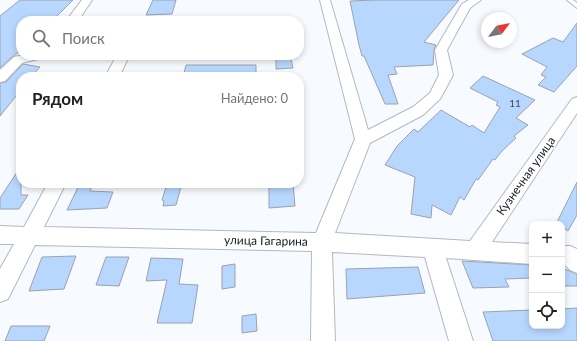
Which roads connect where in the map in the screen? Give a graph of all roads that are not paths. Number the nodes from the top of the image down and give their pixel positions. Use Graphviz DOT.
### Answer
graph roads {
  1 [pos="87,0"];
  2 [pos="325,0"];
  3 [pos="476,0"];
  4 [pos="570,0"];
  5 [pos="577,6"];
  6 [pos="76,16"];
  7 [pos="18,60"];
  8 [pos="121,60"];
  9 [pos="115,72"];
  10 [pos="0,78"];
  11 [pos="577,102"];
  12 [pos="363,139"];
  13 [pos="55,188"];
  14 [pos="0,236"];
  15 [pos="30,236"];
  16 [pos="322,242"];
  17 [pos="433,248"];
  18 [pos="475,250"];
  19 [pos="529,254"];
  20 [pos="0,291"];
  21 [pos="323,341"];
  22 [pos="461,341"];
  1 -- 6 [label="street"];
  2 -- 12 [label="street"];
  3 -- 12 [label="street"];
  4 -- 5 [label="lane"];
  7 -- 10 [label="street"];
  8 -- 9 [label="street"];
  11 -- 18 [label="street, Кузнечная улица"];
  12 -- 16 [label="street"];
  13 -- 15 [label="street"];
  14 -- 15 [label="street, улица Гагарина"];
  15 -- 16 [label="street, улица Гагарина"];
  15 -- 20 [label="street"];
  16 -- 17 [label="street, улица Гагарина"];
  16 -- 21 [label="street"];
  17 -- 18 [label="street, улица Гагарина"];
  17 -- 22 [label="street"];
  18 -- 19 [label="street, улица Гагарина"];
}
